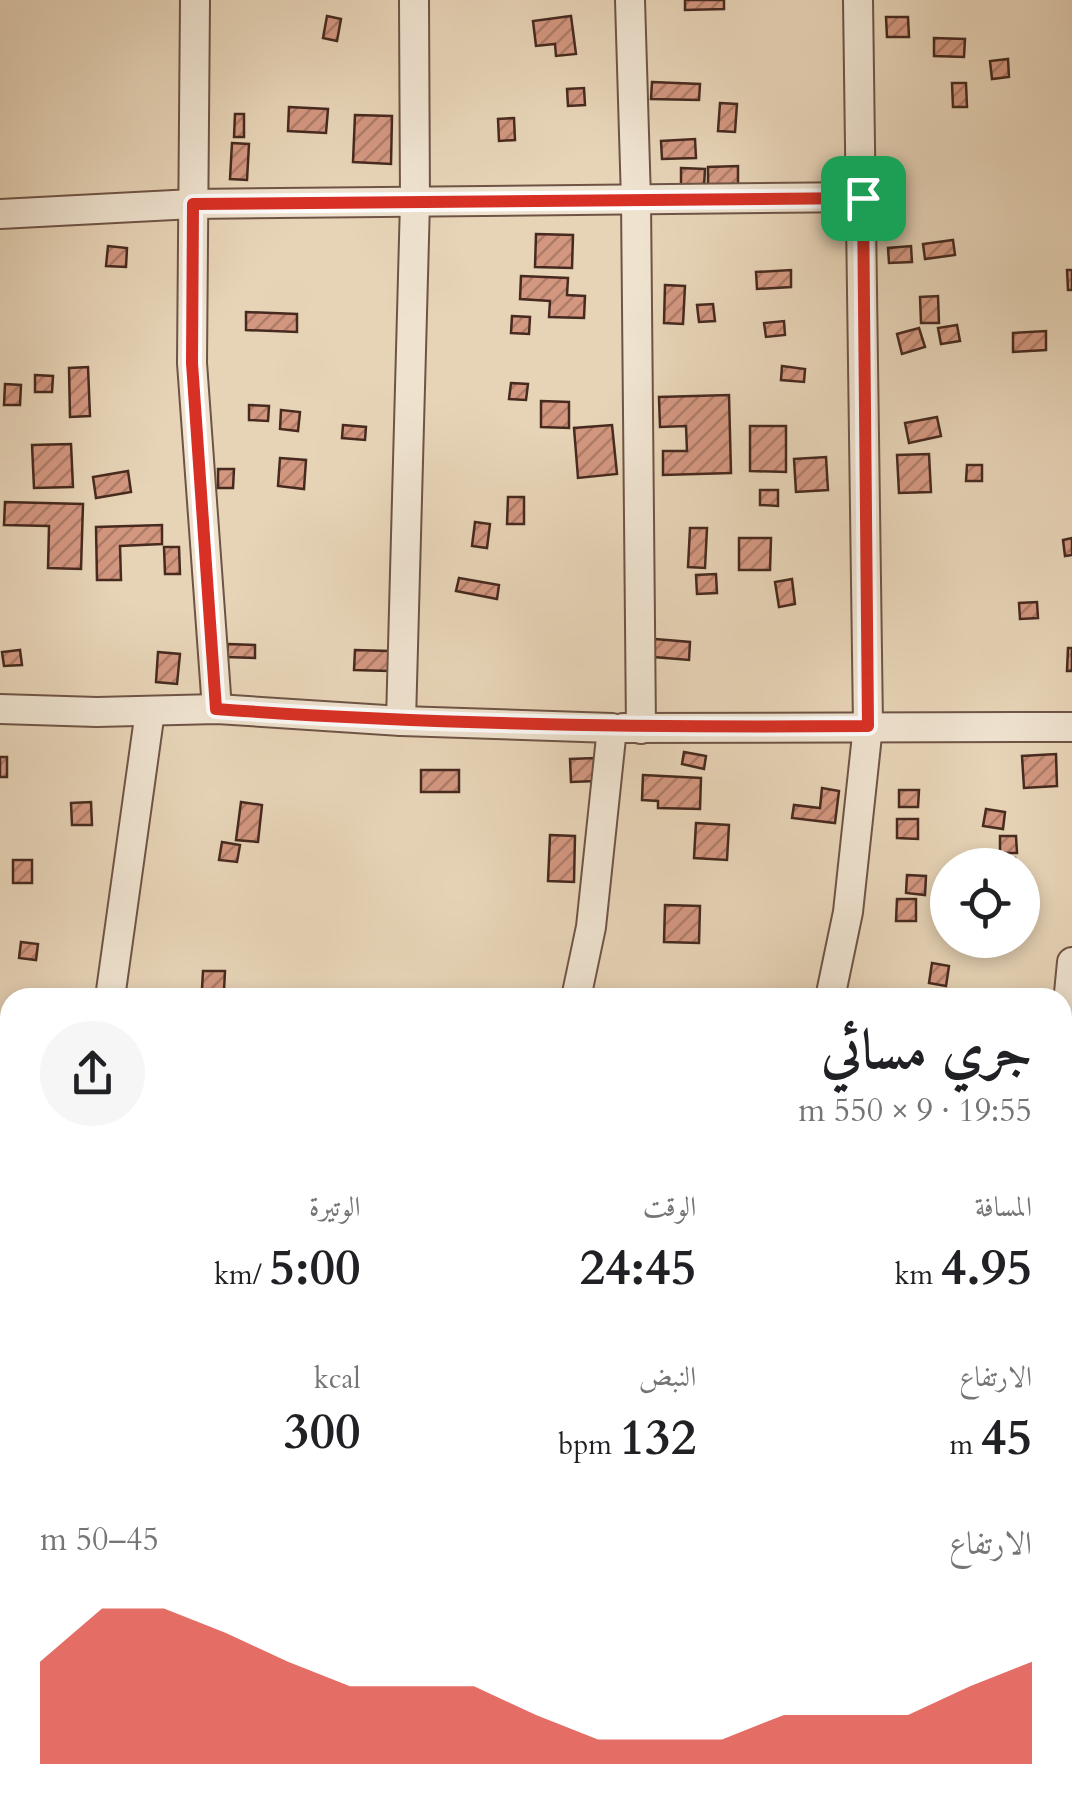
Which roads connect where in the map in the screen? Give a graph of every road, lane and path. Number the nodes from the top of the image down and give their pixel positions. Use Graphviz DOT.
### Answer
graph roads {
  1 [pos="195,0"];
  2 [pos="414,0"];
  3 [pos="630,0"];
  4 [pos="858,0"];
  5 [pos="863,198"];
  6 [pos="636,200"];
  7 [pos="415,202"];
  8 [pos="193,204"];
  9 [pos="0,214"];
  10 [pos="0,708"];
  11 [pos="216,709"];
  12 [pos="150,711"];
  13 [pos="401,722"];
  14 [pos="868,726"];
  15 [pos="1072,727"];
  16 [pos="612,728"];
  17 [pos="641,729"];
  18 [pos="1072,962"];
  19 [pos="111,988"];
  20 [pos="578,988"];
  21 [pos="832,988"];
  22 [pos="1070,988"];
  1 -- 8 [label="street"];
  2 -- 7 [label="street"];
  3 -- 6 [label="street"];
  4 -- 5 [label="street"];
  5 -- 6 [label="street"];
  5 -- 14 [label="street"];
  6 -- 7 [label="street"];
  6 -- 17 [label="street"];
  7 -- 8 [label="street"];
  7 -- 13 [label="street"];
  8 -- 9 [label="street"];
  8 -- 11 [label="street"];
  10 -- 12 [label="street"];
  11 -- 12 [label="street"];
  11 -- 13 [label="street"];
  12 -- 19 [label="street"];
  13 -- 16 [label="street"];
  14 -- 15 [label="street"];
  14 -- 17 [label="street"];
  14 -- 21 [label="street"];
  16 -- 17 [label="street"];
  16 -- 20 [label="street"];
  18 -- 22 [label="street"];
}
